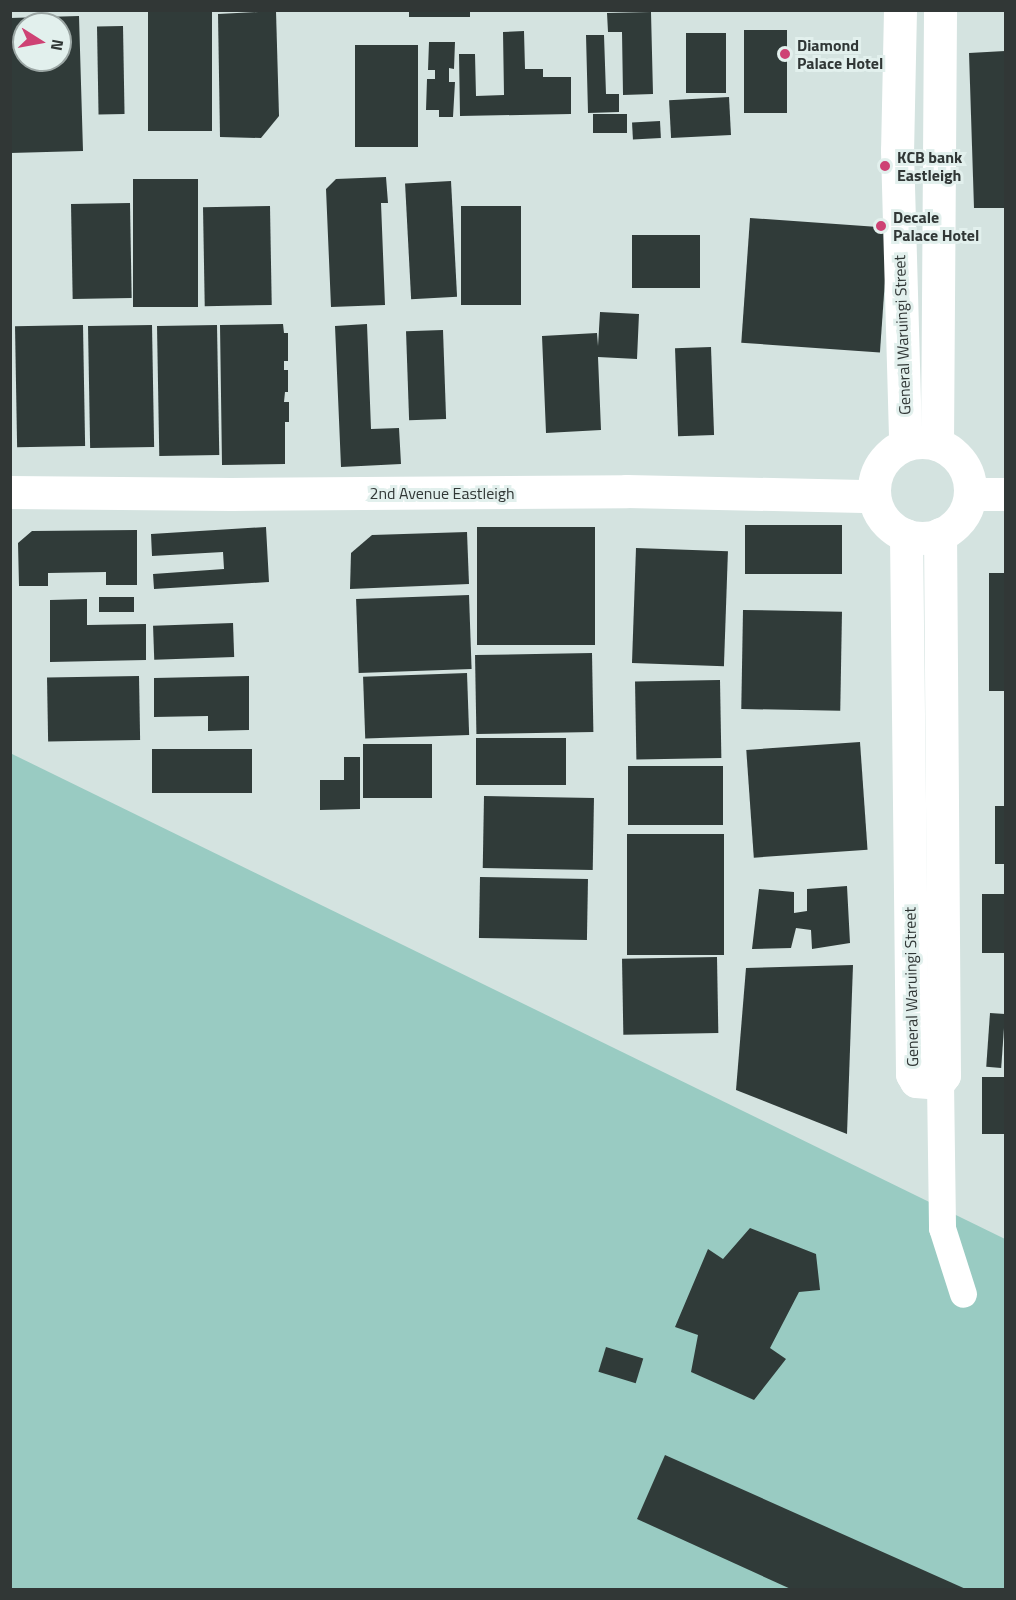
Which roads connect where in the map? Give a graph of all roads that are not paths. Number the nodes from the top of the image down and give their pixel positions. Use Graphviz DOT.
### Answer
graph roads {
  1 [pos="900,10"];
  2 [pos="940,10"];
  3 [pos="905,444"];
  4 [pos="938,444"];
  5 [pos="10,492"];
  6 [pos="970,494"];
  7 [pos="1005,494"];
  8 [pos="874,496"];
  9 [pos="940,534"];
  10 [pos="906,535"];
  11 [pos="940,1082"];
  12 [pos="963,1294"];
  1 -- 3 [label="main road, General Waruingi Street"];
  2 -- 4 [label="main road, General Waruingi Street"];
  3 -- 4 [label="main road"];
  3 -- 8 [label="main road"];
  4 -- 6 [label="main road"];
  5 -- 8 [label="main road, 2nd Avenue Eastleigh"];
  6 -- 7 [label="main road"];
  6 -- 9 [label="main road"];
  8 -- 10 [label="main road"];
  9 -- 10 [label="main road"];
  9 -- 11 [label="main road, General Waruingi Street"];
  10 -- 11 [label="main road, General Waruingi Street"];
  11 -- 12 [label="street"];
}
